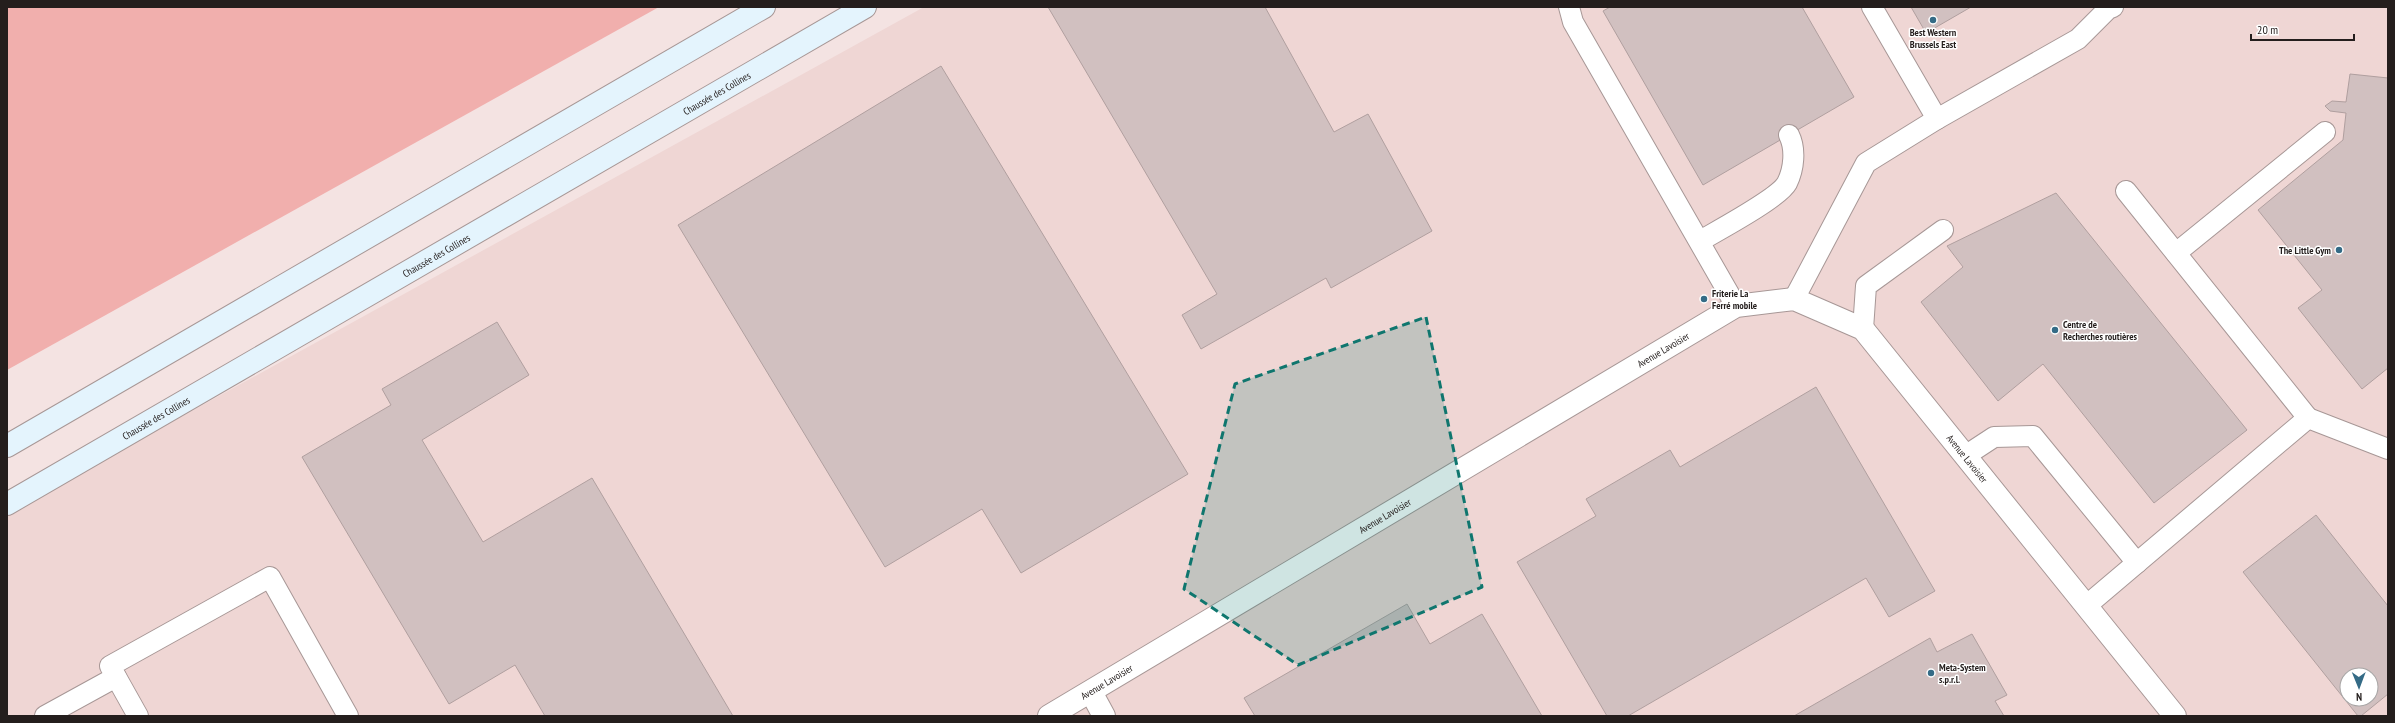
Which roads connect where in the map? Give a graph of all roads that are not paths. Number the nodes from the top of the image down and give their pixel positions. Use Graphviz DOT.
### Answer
graph roads {
  1 [pos="764,7"];
  2 [pos="865,7"];
  3 [pos="1569,7"];
  4 [pos="1872,7"];
  5 [pos="2105,8"];
  6 [pos="1937,120"];
  7 [pos="2325,132"];
  8 [pos="1789,135"];
  9 [pos="2126,191"];
  10 [pos="1943,230"];
  11 [pos="1700,241"];
  12 [pos="2176,253"];
  13 [pos="1794,299"];
  14 [pos="1736,306"];
  15 [pos="1863,329"];
  16 [pos="2308,418"];
  17 [pos="7,446"];
  18 [pos="2388,449"];
  19 [pos="1965,456"];
  20 [pos="7,504"];
  21 [pos="2137,563"];
  22 [pos="2086,606"];
  23 [pos="116,677"];
  24 [pos="1091,692"];
  25 [pos="45,716"];
  26 [pos="138,716"];
  27 [pos="348,716"];
  28 [pos="1049,716"];
  29 [pos="1104,716"];
  30 [pos="2175,716"];
  1 -- 17 [label="main road"];
  2 -- 20 [label="main road, Chaussée des Collines"];
  3 -- 11 [label="lane"];
  4 -- 6 [label="lane"];
  5 -- 6 [label="lane"];
  6 -- 13 [label="lane"];
  7 -- 12 [label="lane"];
  8 -- 11 [label="lane"];
  9 -- 12 [label="lane"];
  10 -- 15 [label="lane"];
  11 -- 14 [label="lane"];
  12 -- 16 [label="lane"];
  13 -- 14 [label="street, Avenue Lavoisier"];
  13 -- 15 [label="street, Avenue Lavoisier"];
  14 -- 24 [label="street, Avenue Lavoisier"];
  15 -- 19 [label="street, Avenue Lavoisier"];
  16 -- 18 [label="lane"];
  16 -- 21 [label="lane"];
  19 -- 21 [label="lane"];
  19 -- 22 [label="street, Avenue Lavoisier"];
  21 -- 22 [label="lane"];
  22 -- 30 [label="street, Avenue Lavoisier"];
  23 -- 25 [label="lane"];
  23 -- 26 [label="lane"];
  23 -- 27 [label="lane"];
  24 -- 28 [label="street, Avenue Lavoisier"];
  24 -- 29 [label="street"];
}
